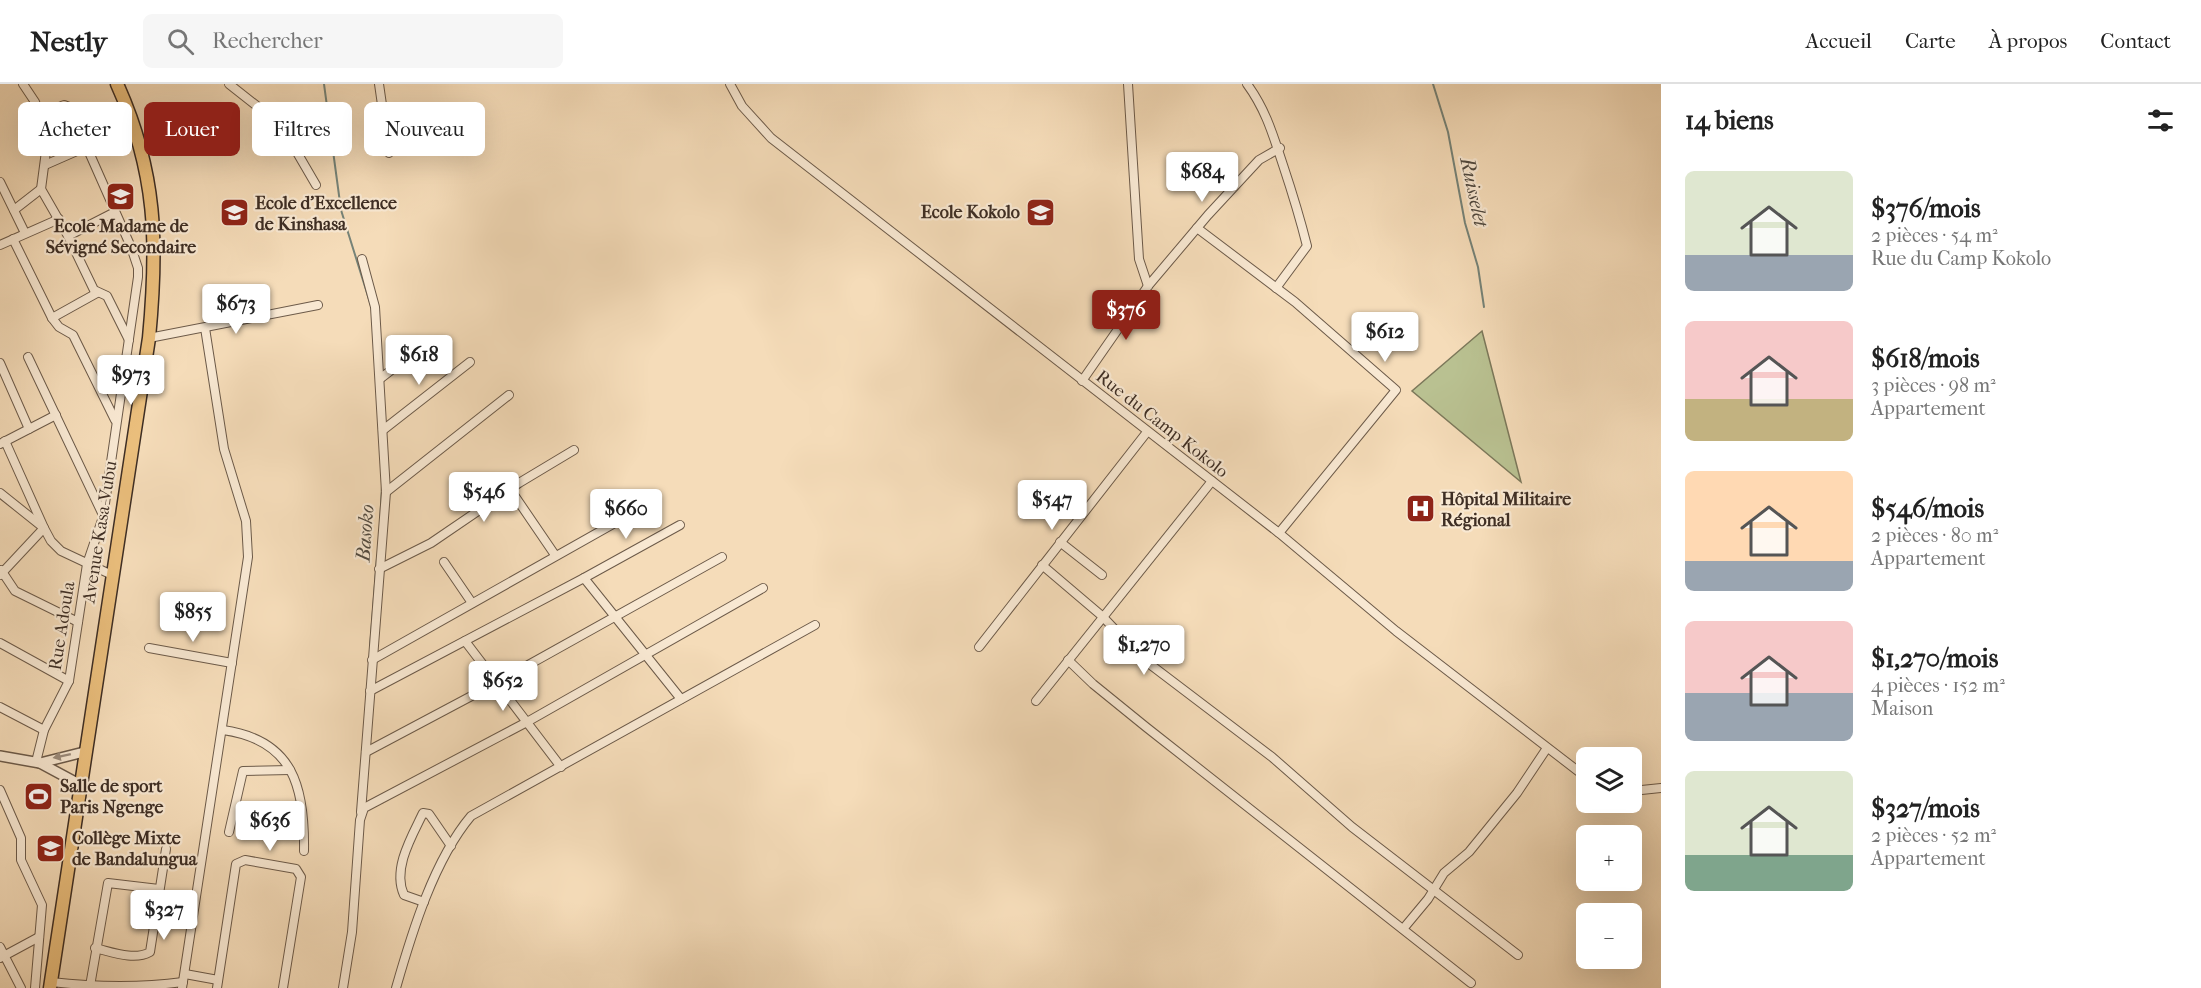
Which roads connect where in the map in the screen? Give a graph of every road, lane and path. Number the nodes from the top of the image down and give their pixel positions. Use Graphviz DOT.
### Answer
graph roads {
  1 [pos="23,84"];
  2 [pos="117,84"];
  3 [pos="229,84"];
  4 [pos="379,84"];
  5 [pos="730,84"];
  6 [pos="1128,84"];
  7 [pos="1247,84"];
  8 [pos="33,102"];
  9 [pos="382,102"];
  10 [pos="1280,148"];
  11 [pos="47,156"];
  12 [pos="66,156"];
  13 [pos="90,156"];
  14 [pos="45,165"];
  15 [pos="0,182"];
  16 [pos="316,185"];
  17 [pos="41,189"];
  18 [pos="14,210"];
  19 [pos="113,213"];
  20 [pos="59,219"];
  21 [pos="1197,228"];
  22 [pos="25,232"];
  23 [pos="68,236"];
  24 [pos="13,239"];
  25 [pos="0,245"];
  26 [pos="362,259"];
  27 [pos="1148,286"];
  28 [pos="1276,288"];
  29 [pos="97,293"];
  30 [pos="318,305"];
  31 [pos="52,318"];
  32 [pos="205,328"];
  33 [pos="149,338"];
  34 [pos="130,341"];
  35 [pos="28,357"];
  36 [pos="403,361"];
  37 [pos="470,362"];
  38 [pos="0,363"];
  39 [pos="381,378"];
  40 [pos="1082,381"];
  41 [pos="509,395"];
  42 [pos="56,415"];
  43 [pos="115,420"];
  44 [pos="29,429"];
  45 [pos="383,430"];
  46 [pos="1147,432"];
  47 [pos="3,443"];
  48 [pos="574,450"];
  49 [pos="1212,481"];
  50 [pos="510,489"];
  51 [pos="386,492"];
  52 [pos="0,493"];
  53 [pos="645,506"];
  54 [pos="103,517"];
  55 [pos="680,525"];
  56 [pos="44,528"];
  57 [pos="1279,533"];
  58 [pos="1060,542"];
  59 [pos="555,555"];
  60 [pos="722,556"];
  61 [pos="444,562"];
  62 [pos="87,564"];
  63 [pos="1042,565"];
  64 [pos="379,569"];
  65 [pos="1,572"];
  66 [pos="112,575"];
  67 [pos="1102,575"];
  68 [pos="584,578"];
  69 [pos="763,588"];
  70 [pos="472,603"];
  71 [pos="614,615"];
  72 [pos="1102,616"];
  73 [pos="78,622"];
  74 [pos="815,626"];
  75 [pos="465,641"];
  76 [pos="0,643"];
  77 [pos="979,647"];
  78 [pos="149,648"];
  79 [pos="646,655"];
  80 [pos="372,660"];
  81 [pos="1068,660"];
  82 [pos="232,663"];
  83 [pos="69,681"];
  84 [pos="496,683"];
  85 [pos="370,691"];
  86 [pos="681,699"];
  87 [pos="1036,700"];
  88 [pos="0,707"];
  89 [pos="527,722"];
  90 [pos="44,730"];
  91 [pos="223,730"];
  92 [pos="1547,748"];
  93 [pos="84,752"];
  94 [pos="366,752"];
  95 [pos="0,756"];
  96 [pos="38,762"];
  97 [pos="561,767"];
  98 [pos="290,770"];
  99 [pos="1576,770"];
  100 [pos="80,784"];
  101 [pos="1661,788"];
  102 [pos="0,790"];
  103 [pos="1642,790"];
  104 [pos="361,812"];
  105 [pos="229,832"];
  106 [pos="451,846"];
  107 [pos="166,849"];
  108 [pos="304,851"];
  109 [pos="1434,888"];
  110 [pos="159,889"];
  111 [pos="424,902"];
  112 [pos="1403,929"];
  113 [pos="39,937"];
  114 [pos="0,947"];
  115 [pos="95,948"];
  116 [pos="1518,955"];
  117 [pos="2,957"];
  118 [pos="183,981"];
  119 [pos="217,984"];
  120 [pos="1470,984"];
  121 [pos="51,985"];
  122 [pos="90,986"];
  123 [pos="21,988"];
  124 [pos="35,988"];
  125 [pos="283,988"];
  126 [pos="343,988"];
  127 [pos="396,988"];
  1 -- 8 [label="street"];
  2 -- 33 [label="main road, Avenue Kasa-Vubu"];
  3 -- 16 [label="street"];
  4 -- 9 [label="street"];
  5 -- 40 [label="street, Rue du Camp Kokolo"];
  6 -- 27 [label="street"];
  7 -- 10 [label="street"];
  10 -- 21 [label="street"];
  10 -- 28 [label="street"];
  11 -- 14 [label="street"];
  12 -- 14 [label="street"];
  13 -- 19 [label="street, Rue Adoula"];
  14 -- 17 [label="street"];
  15 -- 18 [label="street"];
  17 -- 18 [label="street"];
  17 -- 20 [label="street"];
  18 -- 22 [label="street"];
  19 -- 23 [label="street"];
  19 -- 34 [label="street, Rue Adoula"];
  20 -- 22 [label="street"];
  20 -- 23 [label="street"];
  21 -- 27 [label="street"];
  21 -- 28 [label="street"];
  22 -- 24 [label="street"];
  23 -- 29 [label="street"];
  24 -- 25 [label="street"];
  24 -- 31 [label="street"];
  26 -- 39 [label="street"];
  27 -- 40 [label="street"];
  28 -- 57 [label="street"];
  29 -- 31 [label="street"];
  29 -- 34 [label="street"];
  30 -- 32 [label="street"];
  31 -- 43 [label="street"];
  32 -- 33 [label="street"];
  32 -- 82 [label="street"];
  33 -- 66 [label="main road, Avenue Kasa-Vubu"];
  34 -- 43 [label="street, Rue Adoula"];
  35 -- 42 [label="street"];
  36 -- 39 [label="street"];
  37 -- 45 [label="street"];
  38 -- 44 [label="street"];
  39 -- 45 [label="street"];
  40 -- 46 [label="street, Rue du Camp Kokolo"];
  41 -- 51 [label="street"];
  42 -- 44 [label="street"];
  42 -- 54 [label="street"];
  43 -- 54 [label="street, Rue Adoula"];
  44 -- 47 [label="street"];
  45 -- 51 [label="street"];
  46 -- 49 [label="street, Rue du Camp Kokolo"];
  46 -- 58 [label="street"];
  47 -- 56 [label="street"];
  48 -- 50 [label="street"];
  49 -- 57 [label="street, Rue du Camp Kokolo"];
  49 -- 72 [label="street"];
  50 -- 59 [label="street"];
  50 -- 64 [label="street"];
  51 -- 64 [label="street"];
  52 -- 56 [label="street"];
  53 -- 59 [label="street"];
  54 -- 62 [label="street, Rue Adoula"];
  55 -- 68 [label="street"];
  56 -- 62 [label="street"];
  56 -- 65 [label="street"];
  57 -- 92 [label="street, Rue du Camp Kokolo"];
  58 -- 63 [label="street"];
  58 -- 67 [label="street"];
  59 -- 70 [label="street"];
  60 -- 71 [label="street"];
  61 -- 70 [label="street"];
  62 -- 66 [label="street"];
  62 -- 73 [label="street, Rue Adoula"];
  63 -- 72 [label="street"];
  63 -- 77 [label="street"];
  64 -- 80 [label="street"];
  65 -- 73 [label="street"];
  66 -- 93 [label="main road, Avenue Kasa-Vubu"];
  68 -- 71 [label="street"];
  68 -- 75 [label="street"];
  69 -- 79 [label="street"];
  70 -- 80 [label="street"];
  71 -- 79 [label="street"];
  71 -- 84 [label="street"];
  72 -- 81 [label="street"];
  72 -- 109 [label="street"];
  73 -- 83 [label="street, Rue Adoula"];
  74 -- 86 [label="street"];
  75 -- 84 [label="street"];
  75 -- 85 [label="street"];
  76 -- 83 [label="street"];
  78 -- 82 [label="street"];
  79 -- 86 [label="street"];
  79 -- 89 [label="street"];
  80 -- 85 [label="street"];
  81 -- 87 [label="street"];
  81 -- 112 [label="street"];
  82 -- 91 [label="street"];
  83 -- 90 [label="street, Rue Adoula"];
  84 -- 89 [label="street"];
  84 -- 94 [label="street"];
  85 -- 94 [label="street"];
  86 -- 97 [label="street"];
  88 -- 90 [label="street"];
  89 -- 97 [label="street"];
  89 -- 104 [label="street"];
  90 -- 96 [label="street, Rue Adoula"];
  91 -- 98 [label="street"];
  91 -- 118 [label="street"];
  92 -- 99 [label="street, Rue du Camp Kokolo"];
  92 -- 109 [label="street"];
  93 -- 96 [label="street, one-way"];
  93 -- 100 [label="main road, Avenue Kasa-Vubu"];
  94 -- 104 [label="street"];
  95 -- 96 [label="street"];
  96 -- 100 [label="street"];
  97 -- 106 [label="street"];
  98 -- 105 [label="street"];
  98 -- 108 [label="street"];
  100 -- 121 [label="main road, Avenue Kasa-Vubu"];
  101 -- 103 [label="street"];
  102 -- 113 [label="street"];
  104 -- 126 [label="street"];
  106 -- 111 [label="street"];
  106 -- 111 [label="street"];
  107 -- 110 [label="street"];
  109 -- 112 [label="street"];
  109 -- 116 [label="street"];
  110 -- 115 [label="street"];
  110 -- 115 [label="street"];
  111 -- 127 [label="street"];
  112 -- 120 [label="street"];
  113 -- 117 [label="street"];
  113 -- 124 [label="street"];
  114 -- 117 [label="street"];
  115 -- 122 [label="street"];
  117 -- 123 [label="street"];
  118 -- 119 [label="street"];
  118 -- 122 [label="street"];
  119 -- 125 [label="street"];
  121 -- 122 [label="street"];
}
